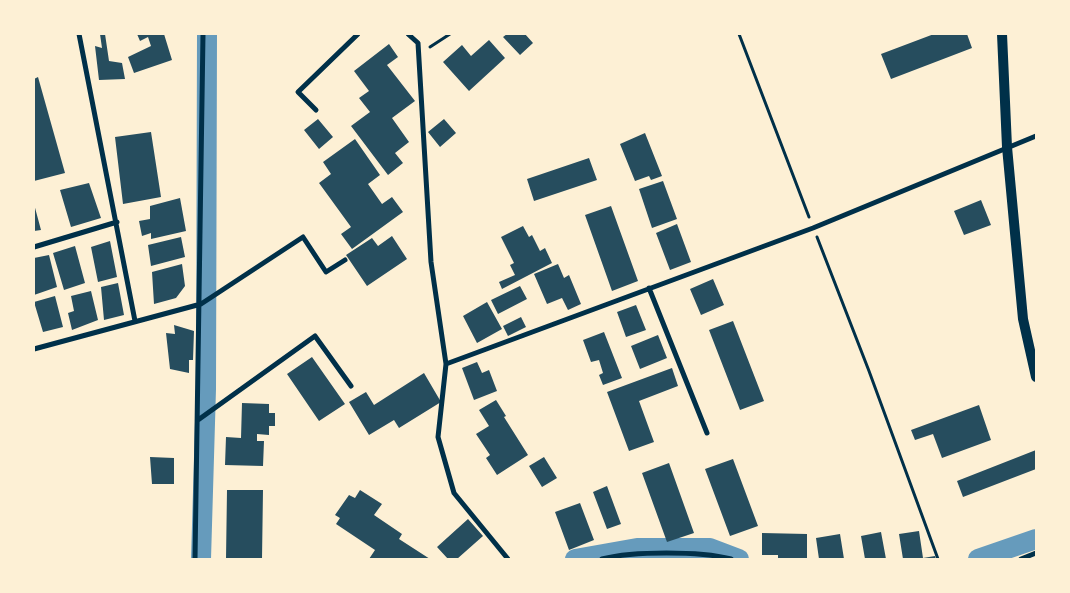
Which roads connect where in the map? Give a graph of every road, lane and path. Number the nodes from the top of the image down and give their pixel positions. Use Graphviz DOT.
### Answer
graph roads {
  1 [pos="79,34"];
  2 [pos="203,34"];
  3 [pos="358,34"];
  4 [pos="408,34"];
  5 [pos="450,34"];
  6 [pos="739,34"];
  7 [pos="1002,34"];
  8 [pos="418,54"];
  9 [pos="316,110"];
  10 [pos="1036,136"];
  11 [pos="1007,147"];
  12 [pos="117,222"];
  13 [pos="813,228"];
  14 [pos="34,247"];
  15 [pos="345,260"];
  16 [pos="649,288"];
  17 [pos="201,304"];
  18 [pos="136,321"];
  19 [pos="34,349"];
  20 [pos="446,364"];
  21 [pos="1036,377"];
  22 [pos="351,386"];
  23 [pos="198,420"];
  24 [pos="707,433"];
  25 [pos="1036,553"];
  26 [pos="196,559"];
  27 [pos="508,559"];
  28 [pos="602,559"];
  29 [pos="731,559"];
  30 [pos="938,559"];
  31 [pos="1021,559"];
  1 -- 12 [label="street"];
  2 -- 17 [label="street"];
  3 -- 9 [label="street"];
  4 -- 8 [label="street"];
  5 -- 8 [label="path"];
  6 -- 13 [label="path"];
  7 -- 11 [label="main road"];
  8 -- 20 [label="street"];
  10 -- 11 [label="street"];
  11 -- 13 [label="street"];
  11 -- 21 [label="main road"];
  12 -- 14 [label="street"];
  12 -- 18 [label="street"];
  13 -- 16 [label="street"];
  13 -- 30 [label="path"];
  15 -- 17 [label="street"];
  16 -- 20 [label="street"];
  16 -- 24 [label="street"];
  17 -- 18 [label="street"];
  17 -- 23 [label="street"];
  18 -- 19 [label="street"];
  20 -- 27 [label="street"];
  22 -- 23 [label="street"];
  23 -- 26 [label="street"];
  25 -- 31 [label="street"];
  28 -- 29 [label="street"];
}
